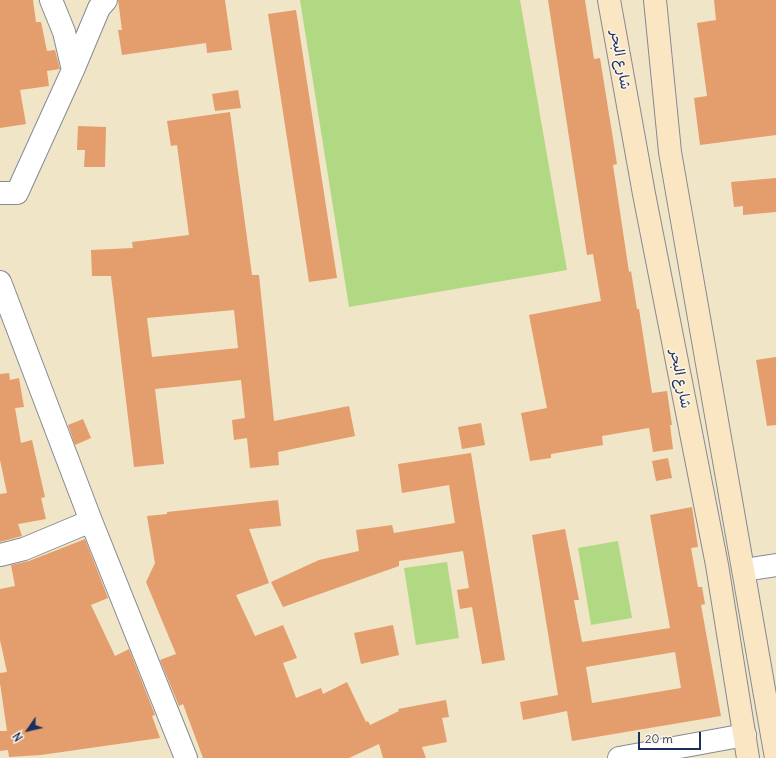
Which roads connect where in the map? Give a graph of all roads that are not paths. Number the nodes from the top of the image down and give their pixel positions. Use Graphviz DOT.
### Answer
graph roads {
  1 [pos="51,0"];
  2 [pos="106,0"];
  3 [pos="609,0"];
  4 [pos="655,0"];
  5 [pos="74,70"];
  6 [pos="0,193"];
  7 [pos="0,282"];
  8 [pos="91,521"];
  9 [pos="0,555"];
  10 [pos="776,565"];
  11 [pos="744,570"];
  12 [pos="745,735"];
  13 [pos="186,758"];
  14 [pos="619,758"];
  15 [pos="748,758"];
  16 [pos="776,758"];
  1 -- 5 [label="street"];
  2 -- 5 [label="street"];
  3 -- 12 [label="main road, شارع البحر"];
  4 -- 11 [label="main road, شارع البحر"];
  5 -- 6 [label="street"];
  7 -- 8 [label="street"];
  8 -- 9 [label="street"];
  8 -- 13 [label="street"];
  10 -- 11 [label="street"];
  11 -- 16 [label="main road, شارع البحر"];
  12 -- 14 [label="street"];
  12 -- 15 [label="main road, شارع البحر"];
}
